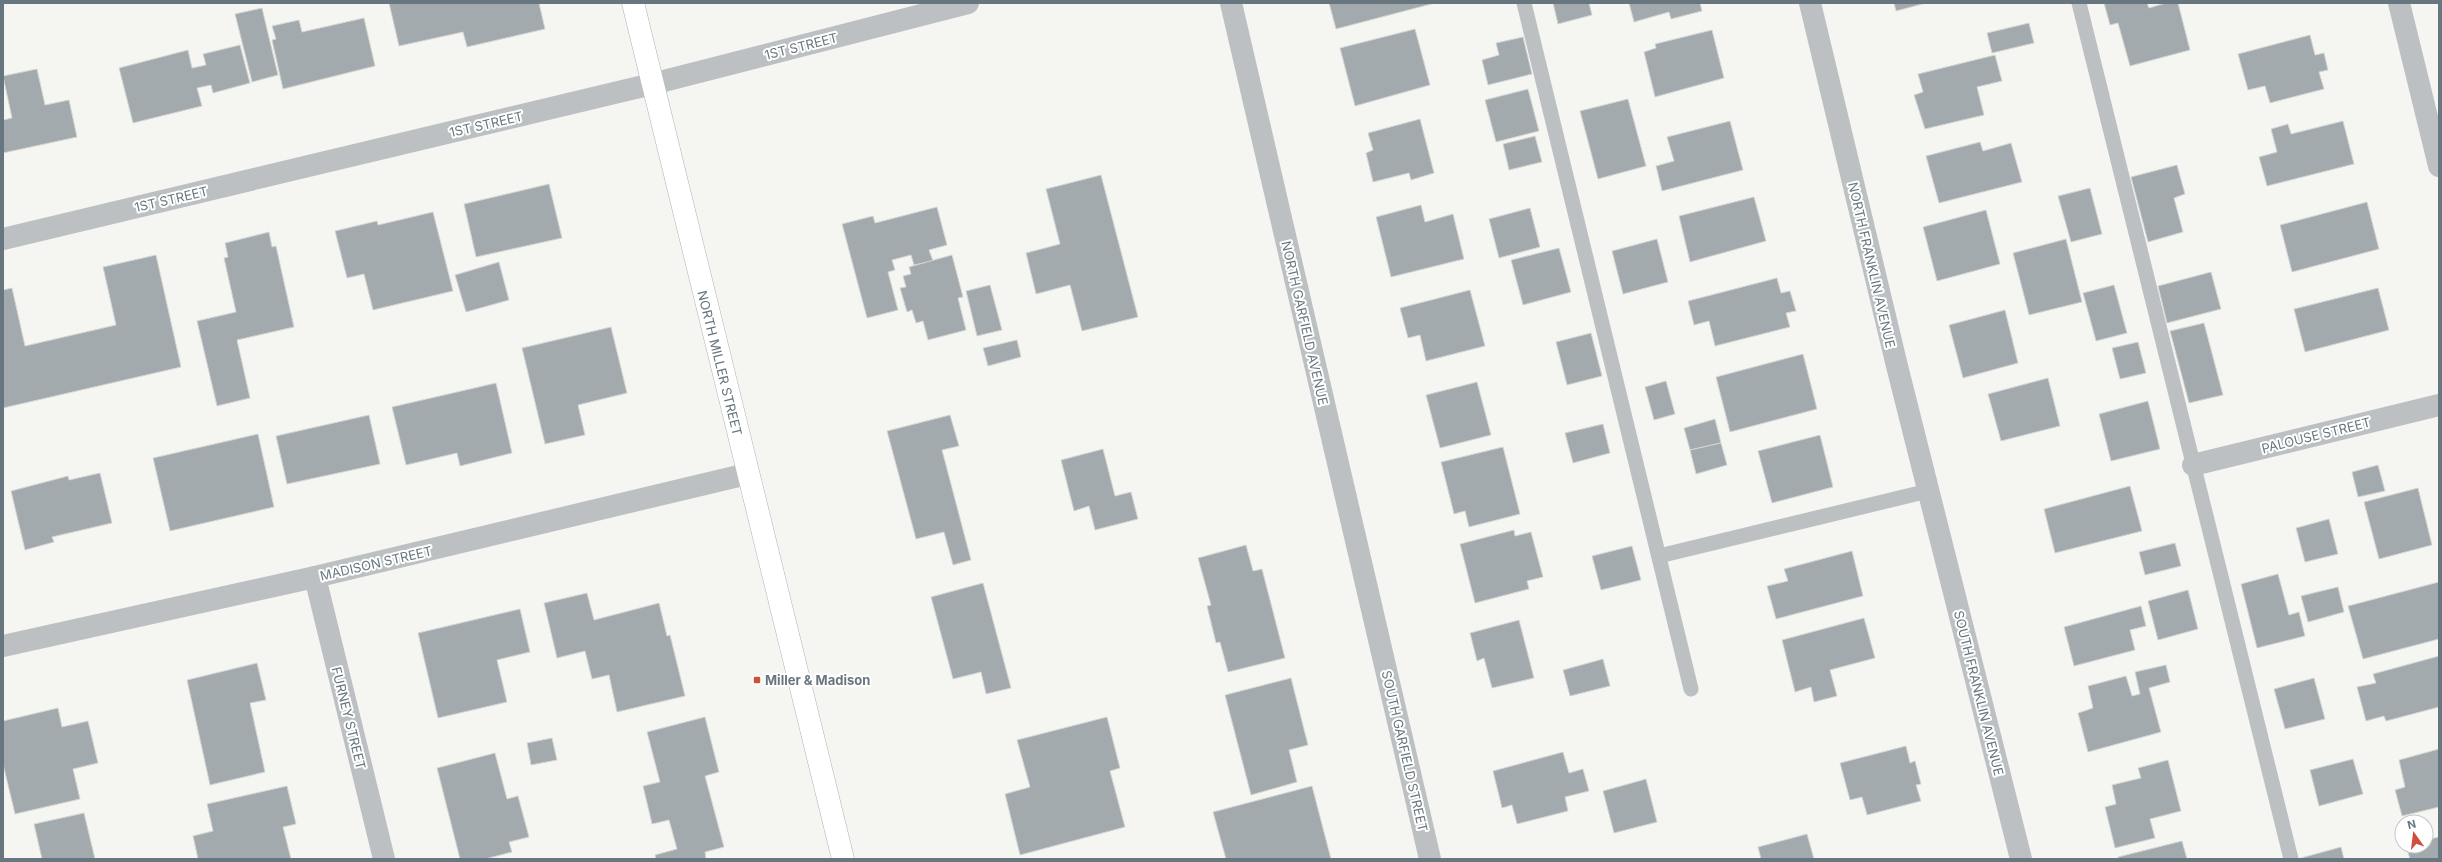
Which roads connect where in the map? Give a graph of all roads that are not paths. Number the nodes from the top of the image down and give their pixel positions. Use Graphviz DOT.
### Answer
graph roads {
  1 [pos="633,3"];
  2 [pos="968,3"];
  3 [pos="1231,3"];
  4 [pos="1524,3"];
  5 [pos="1810,3"];
  6 [pos="2079,3"];
  7 [pos="2399,3"];
  8 [pos="941,6"];
  9 [pos="652,84"];
  10 [pos="2439,166"];
  11 [pos="3,239"];
  12 [pos="2439,405"];
  13 [pos="2193,465"];
  14 [pos="747,474"];
  15 [pos="1928,491"];
  16 [pos="1937,527"];
  17 [pos="1659,556"];
  18 [pos="315,577"];
  19 [pos="1380,643"];
  20 [pos="3,646"];
  21 [pos="1691,689"];
  22 [pos="384,859"];
  23 [pos="843,859"];
  24 [pos="1430,859"];
  25 [pos="2021,859"];
  26 [pos="2291,859"];
  1 -- 9 [label="main road, NORTH MILLER STREET"];
  2 -- 8 [label="street, 1ST STREET"];
  3 -- 19 [label="street, NORTH GARFIELD AVENUE"];
  4 -- 17 [label="lane"];
  5 -- 15 [label="street, NORTH FRANKLIN AVENUE"];
  6 -- 13 [label="lane"];
  7 -- 10 [label="street"];
  8 -- 9 [label="street, 1ST STREET"];
  9 -- 11 [label="street, 1ST STREET"];
  9 -- 14 [label="main road, NORTH MILLER STREET"];
  12 -- 13 [label="street, PALOUSE STREET"];
  13 -- 26 [label="lane"];
  14 -- 18 [label="street, MADISON STREET"];
  14 -- 23 [label="main road, NORTH MILLER STREET"];
  15 -- 16 [label="street, NORTH FRANKLIN AVENUE"];
  15 -- 17 [label="lane"];
  16 -- 25 [label="street, SOUTH FRANKLIN AVENUE"];
  17 -- 21 [label="lane"];
  18 -- 20 [label="street, MADISON STREET"];
  18 -- 22 [label="street, FURNEY STREET"];
  19 -- 24 [label="street, SOUTH GARFIELD STREET"];
}
